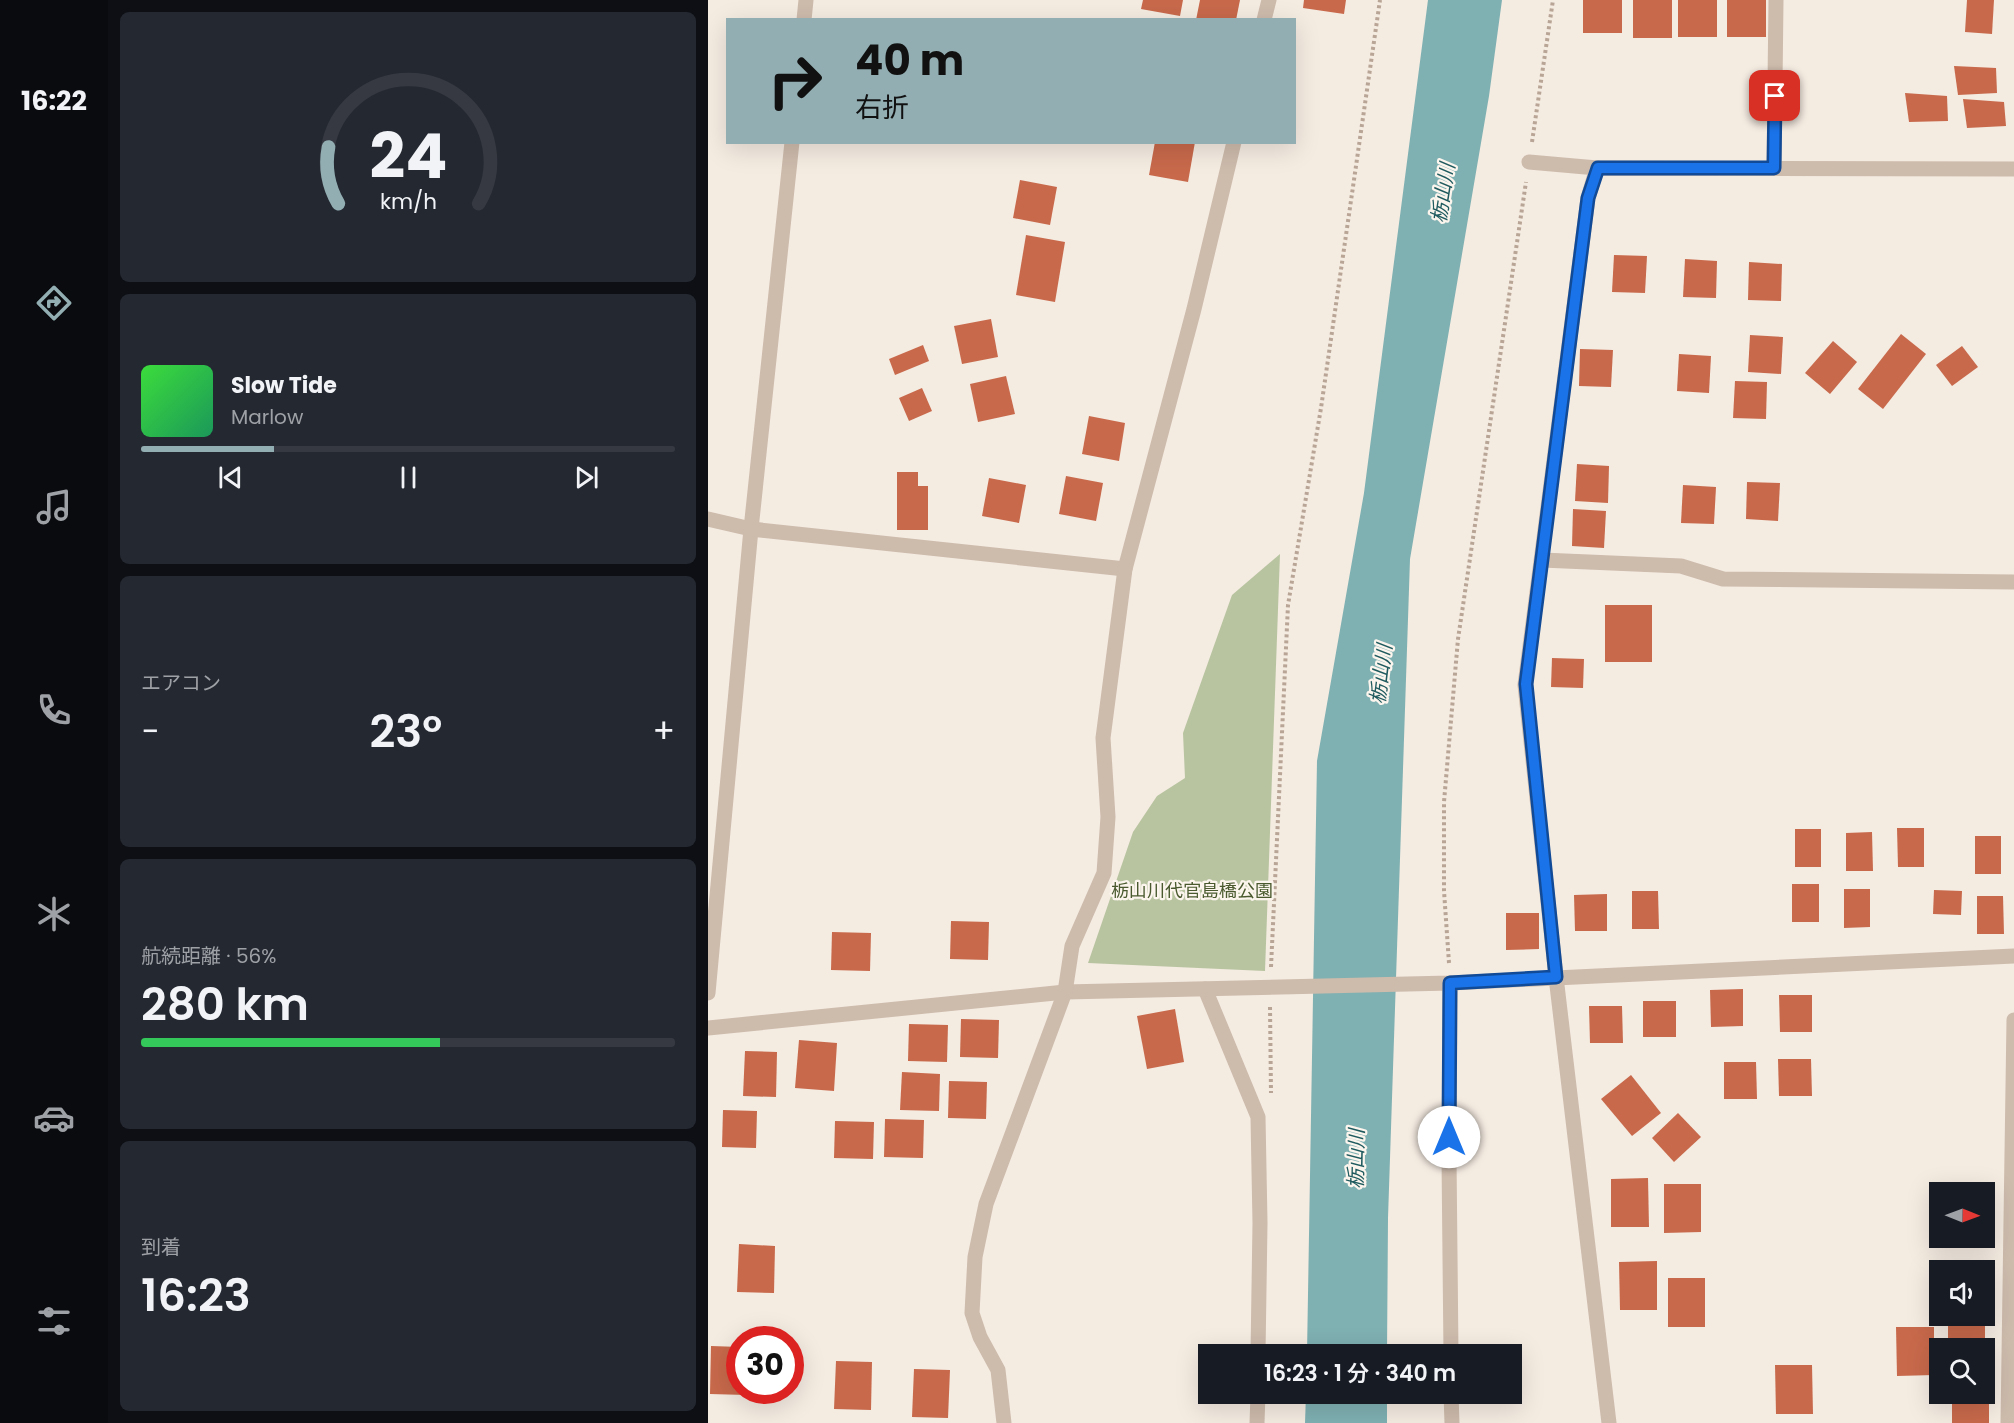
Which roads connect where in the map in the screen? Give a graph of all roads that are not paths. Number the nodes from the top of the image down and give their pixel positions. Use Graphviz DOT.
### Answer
graph roads {
  1 [pos="806,0"];
  2 [pos="1269,0"];
  3 [pos="1776,0"];
  4 [pos="804,18"];
  5 [pos="1264,18"];
  6 [pos="792,144"];
  7 [pos="1234,144"];
  8 [pos="1529,162"];
  9 [pos="1598,168"];
  10 [pos="1774,168"];
  11 [pos="2014,169"];
  12 [pos="708,519"];
  13 [pos="752,529"];
  14 [pos="1542,560"];
  15 [pos="1125,569"];
  16 [pos="2014,582"];
  17 [pos="2014,956"];
  18 [pos="1556,977"];
  19 [pos="1450,983"];
  20 [pos="1205,989"];
  21 [pos="1065,992"];
  22 [pos="708,993"];
  23 [pos="2014,1020"];
  24 [pos="708,1028"];
  25 [pos="1258,1344"];
  26 [pos="1451,1344"];
  27 [pos="1258,1404"];
  28 [pos="1452,1404"];
  29 [pos="1004,1423"];
  30 [pos="1257,1423"];
  31 [pos="1452,1423"];
  32 [pos="1609,1423"];
  33 [pos="2008,1423"];
  1 -- 4 [label="street"];
  2 -- 5 [label="street"];
  3 -- 10 [label="street"];
  6 -- 13 [label="street"];
  7 -- 15 [label="street"];
  8 -- 9 [label="street"];
  9 -- 10 [label="street"];
  9 -- 14 [label="street"];
  10 -- 11 [label="street"];
  12 -- 13 [label="street"];
  13 -- 15 [label="street"];
  13 -- 22 [label="street"];
  14 -- 16 [label="street"];
  14 -- 18 [label="street"];
  15 -- 21 [label="street"];
  17 -- 18 [label="street"];
  18 -- 19 [label="street"];
  18 -- 32 [label="street"];
  19 -- 20 [label="street"];
  19 -- 26 [label="street"];
  20 -- 21 [label="street"];
  20 -- 25 [label="street"];
  21 -- 24 [label="street"];
  21 -- 29 [label="street"];
  23 -- 33 [label="street"];
  27 -- 30 [label="street"];
  28 -- 31 [label="street"];
}
